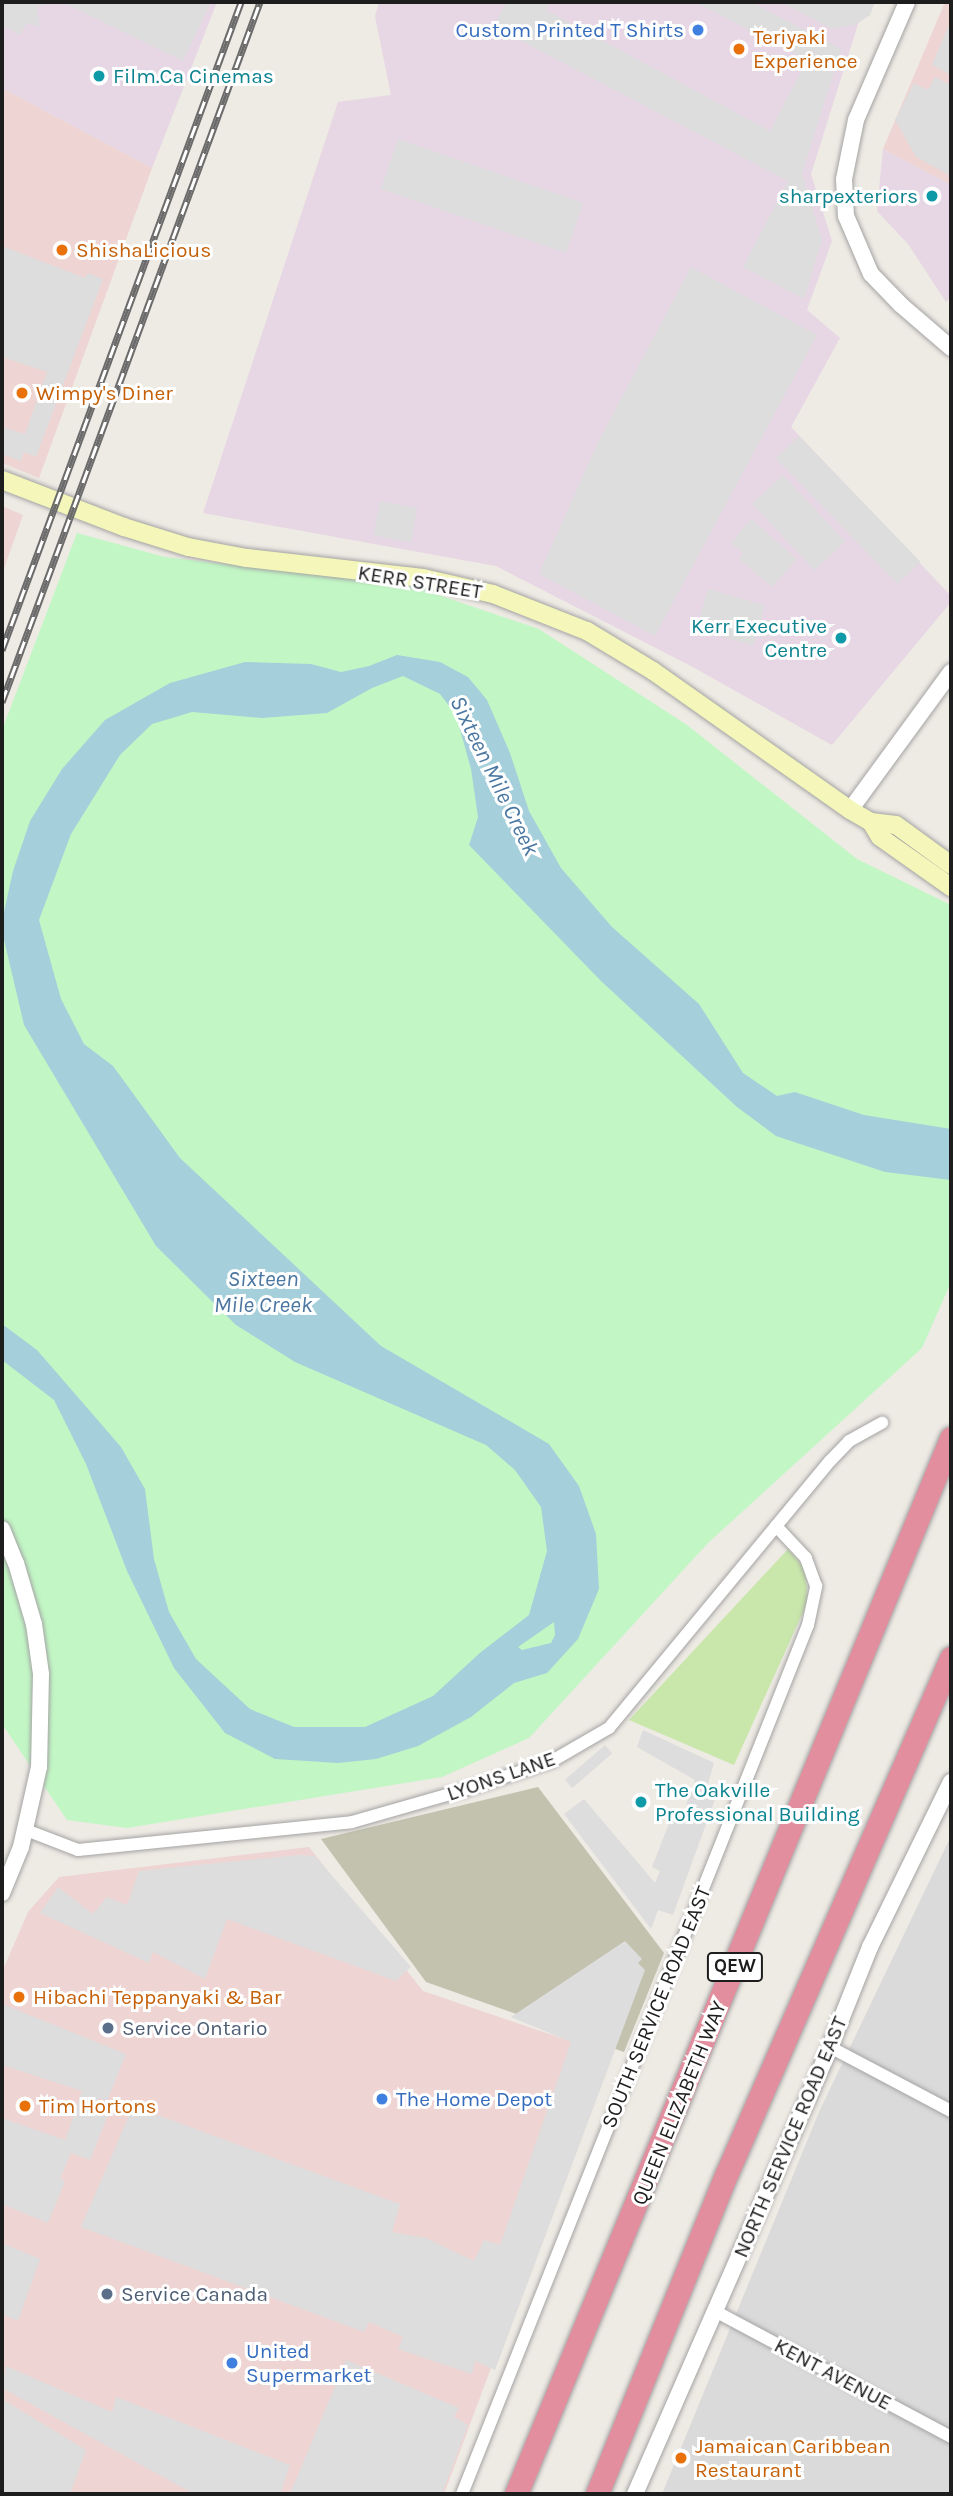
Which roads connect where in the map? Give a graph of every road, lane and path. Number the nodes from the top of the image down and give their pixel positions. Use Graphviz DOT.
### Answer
graph roads {
  1 [pos="907,2"];
  2 [pos="951,348"];
  3 [pos="2,480"];
  4 [pos="951,672"];
  5 [pos="850,810"];
  6 [pos="871,822"];
  7 [pos="951,865"];
  8 [pos="951,887"];
  9 [pos="882,1423"];
  10 [pos="951,1438"];
  11 [pos="776,1526"];
  12 [pos="2,1529"];
  13 [pos="951,1658"];
  14 [pos="951,1782"];
  15 [pos="26,1830"];
  16 [pos="2,1893"];
  17 [pos="830,2047"];
  18 [pos="951,2111"];
  19 [pos="715,2311"];
  20 [pos="951,2437"];
  21 [pos="462,2494"];
  22 [pos="516,2494"];
  23 [pos="597,2494"];
  24 [pos="635,2494"];
  1 -- 2 [label="street"];
  3 -- 5 [label="main road, KERR STREET"];
  4 -- 5 [label="street"];
  5 -- 6 [label="main road, KERR STREET"];
  6 -- 7 [label="main road, KERR STREET"];
  6 -- 8 [label="main road, KERR STREET"];
  9 -- 11 [label="street, LYONS LANE"];
  10 -- 22 [label="highway, QUEEN ELIZABETH WAY / QEW"];
  11 -- 15 [label="street, LYONS LANE"];
  11 -- 21 [label="street, SOUTH SERVICE ROAD EAST"];
  12 -- 15 [label="street"];
  13 -- 23 [label="highway"];
  14 -- 17 [label="street, NORTH SERVICE ROAD EAST"];
  15 -- 16 [label="street"];
  17 -- 18 [label="street"];
  17 -- 19 [label="street, NORTH SERVICE ROAD EAST"];
  19 -- 20 [label="street, KENT AVENUE"];
  19 -- 24 [label="street, NORTH SERVICE ROAD EAST"];
}
